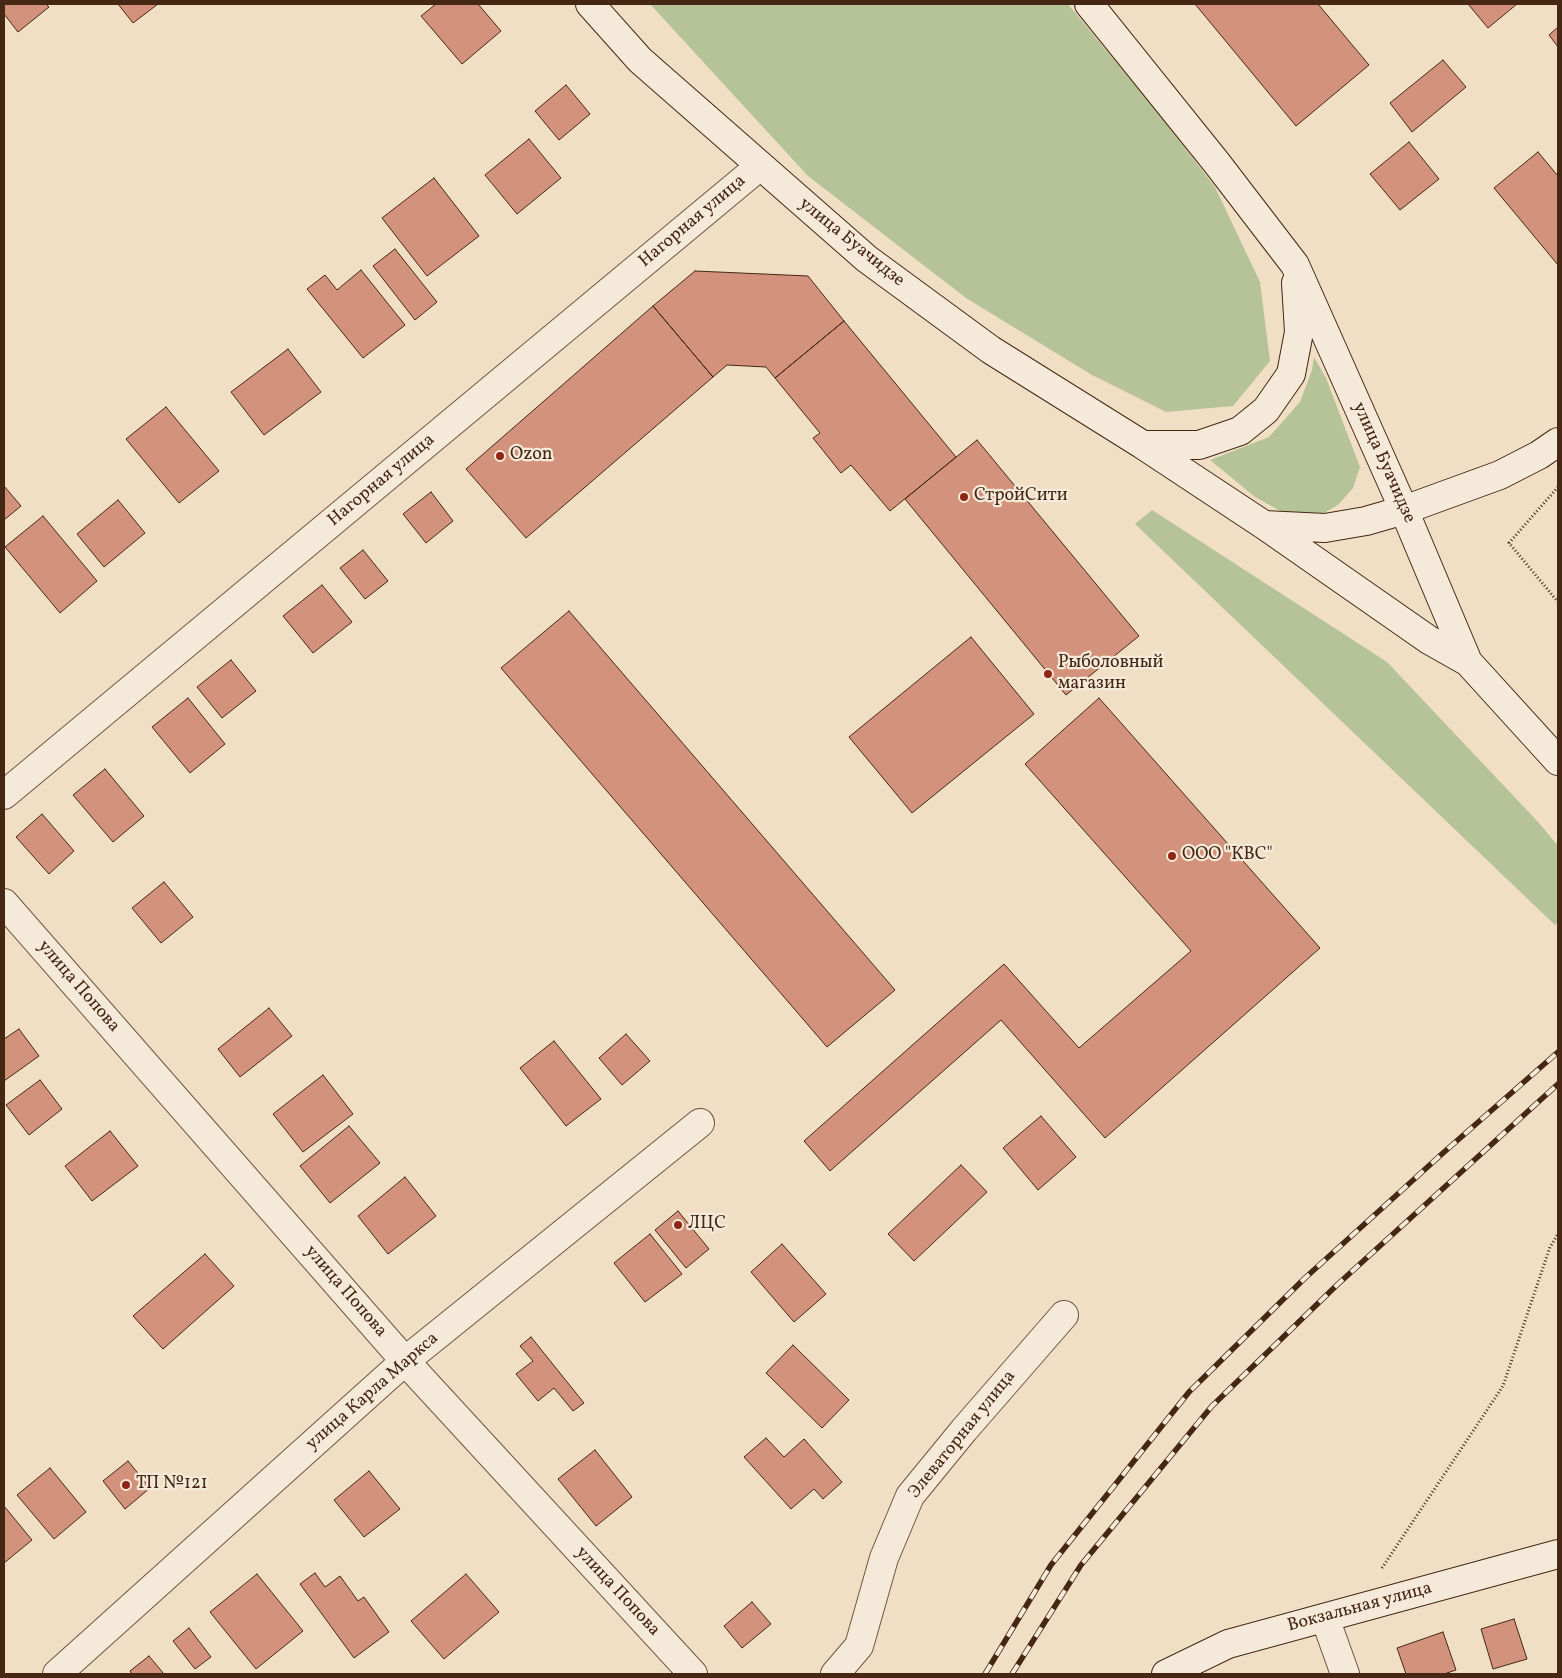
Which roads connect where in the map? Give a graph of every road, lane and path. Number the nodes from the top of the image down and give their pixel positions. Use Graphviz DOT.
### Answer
graph roads {
  1 [pos="590,4"];
  2 [pos="1089,4"];
  3 [pos="760,166"];
  4 [pos="1295,265"];
  5 [pos="1558,442"];
  6 [pos="1143,445"];
  7 [pos="1558,487"];
  8 [pos="1404,510"];
  9 [pos="1264,525"];
  10 [pos="1558,602"];
  11 [pos="1468,662"];
  12 [pos="1558,762"];
  13 [pos="4,795"];
  14 [pos="4,903"];
  15 [pos="700,1123"];
  16 [pos="1558,1234"];
  17 [pos="1064,1315"];
  18 [pos="405,1361"];
  19 [pos="1558,1554"];
  20 [pos="1355,1608"];
  21 [pos="1325,1618"];
  22 [pos="57,1674"];
  23 [pos="693,1674"];
  24 [pos="835,1674"];
  25 [pos="1166,1674"];
  26 [pos="1345,1674"];
  1 -- 3 [label="street, улица Буачидзе"];
  2 -- 4 [label="street, улица Буачидзе"];
  3 -- 6 [label="street, улица Буачидзе"];
  3 -- 13 [label="street, Нагорная улица"];
  4 -- 6 [label="street"];
  4 -- 8 [label="street, улица Буачидзе"];
  5 -- 8 [label="street"];
  6 -- 9 [label="street, улица Буачидзе"];
  7 -- 10 [label="path"];
  8 -- 9 [label="street"];
  8 -- 11 [label="street, улица Буачидзе"];
  9 -- 11 [label="street, улица Буачидзе"];
  11 -- 12 [label="street, улица Буачидзе"];
  14 -- 18 [label="street, улица Попова"];
  15 -- 18 [label="street, улица Карла Маркса"];
  16 -- 20 [label="path"];
  17 -- 24 [label="street, Элеваторная улица"];
  18 -- 22 [label="street, улица Карла Маркса"];
  18 -- 23 [label="street, улица Попова"];
  19 -- 20 [label="street, Вокзальная улица"];
  20 -- 21 [label="street, Вокзальная улица"];
  21 -- 25 [label="street, Вокзальная улица"];
  21 -- 26 [label="street"];
}
